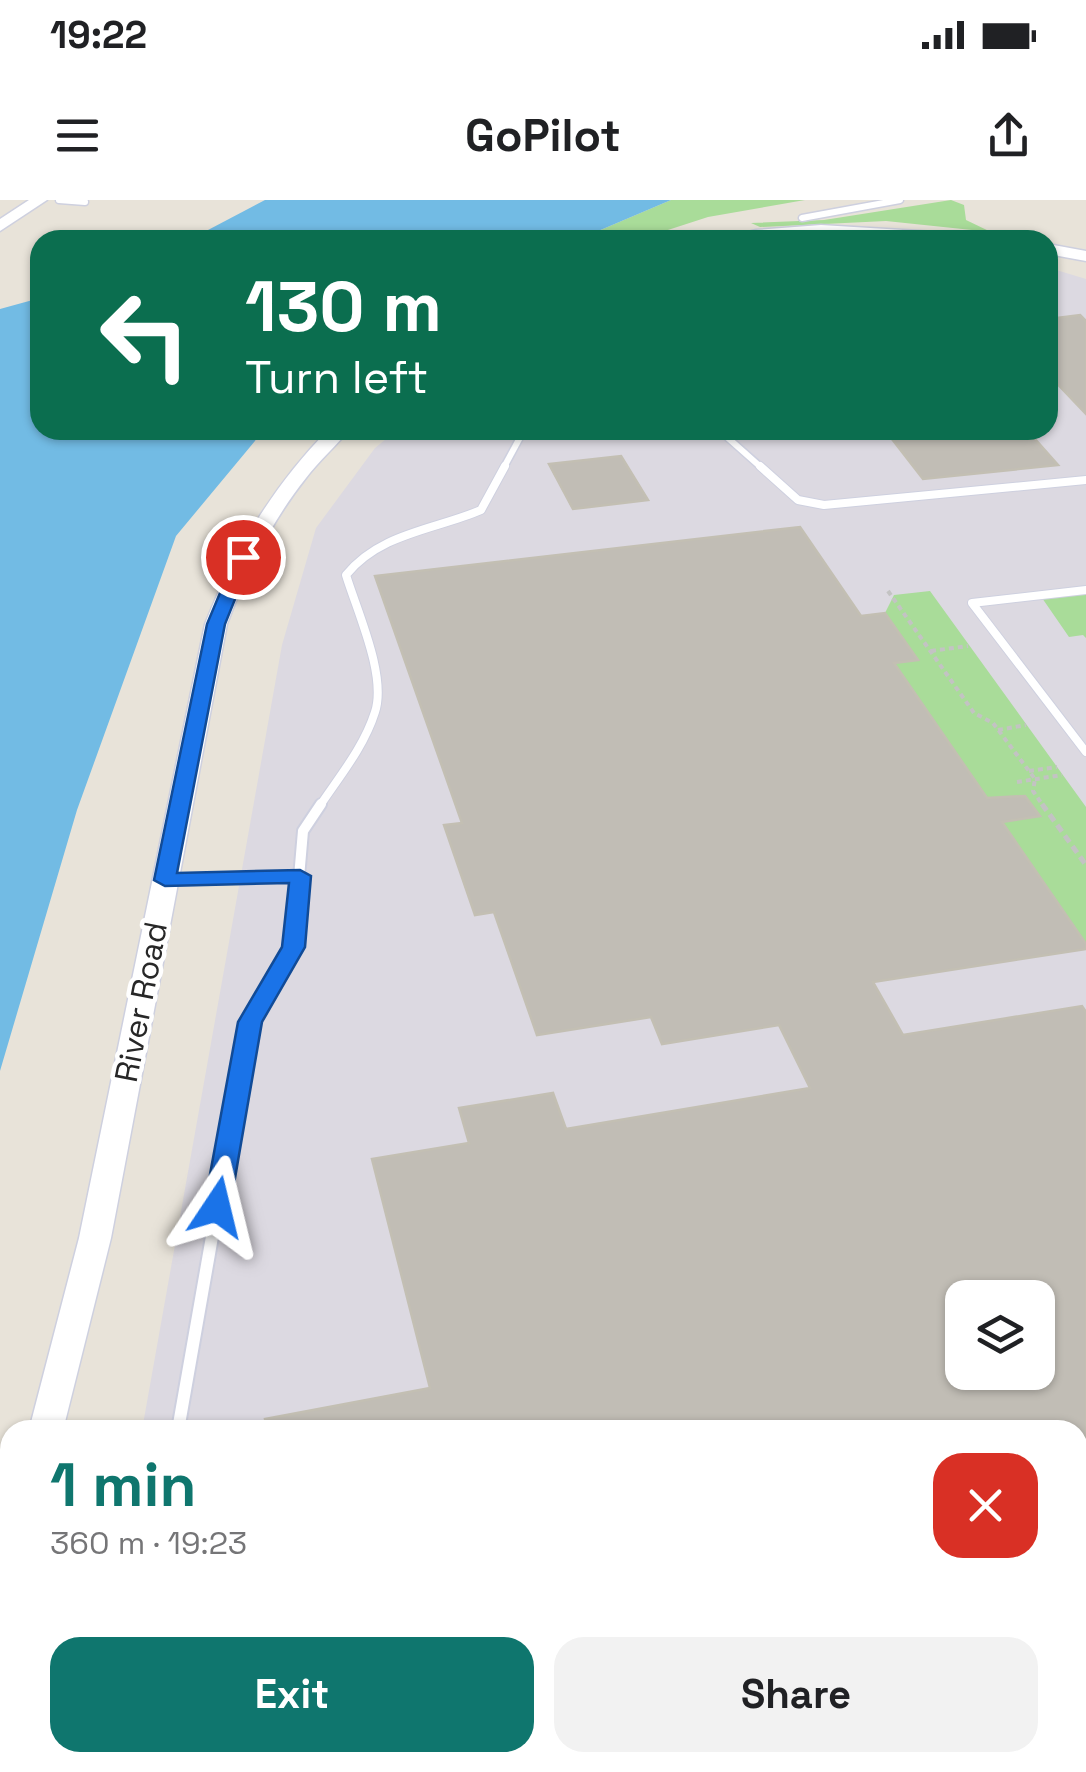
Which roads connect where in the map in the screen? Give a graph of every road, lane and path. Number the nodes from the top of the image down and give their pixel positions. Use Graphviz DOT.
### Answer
graph roads {
  1 [pos="39,200"];
  2 [pos="58,200"];
  3 [pos="900,200"];
  4 [pos="84,202"];
  5 [pos="802,218"];
  6 [pos="0,226"];
  7 [pos="1058,251"];
  8 [pos="1086,256"];
  9 [pos="330,440"];
  10 [pos="519,440"];
  11 [pos="730,440"];
  12 [pos="1086,480"];
  13 [pos="1086,590"];
  14 [pos="888,591"];
  15 [pos="968,646"];
  16 [pos="930,651"];
  17 [pos="1026,726"];
  18 [pos="998,730"];
  19 [pos="1086,752"];
  20 [pos="1057,767"];
  21 [pos="1030,771"];
  22 [pos="1062,775"];
  23 [pos="1035,778"];
  24 [pos="1017,782"];
  25 [pos="1086,865"];
  26 [pos="300,876"];
  27 [pos="165,880"];
  28 [pos="48,1420"];
  29 [pos="180,1420"];
  1 -- 6 [label="main road"];
  2 -- 4 [label="lane"];
  3 -- 5 [label="lane"];
  7 -- 8 [label="main road"];
  9 -- 27 [label="main road, River Road"];
  10 -- 26 [label="lane"];
  11 -- 12 [label="lane"];
  13 -- 19 [label="lane"];
  14 -- 16 [label="path"];
  15 -- 16 [label="path"];
  16 -- 18 [label="path"];
  17 -- 18 [label="path"];
  18 -- 21 [label="path"];
  20 -- 21 [label="path"];
  21 -- 23 [label="path"];
  22 -- 23 [label="path"];
  23 -- 24 [label="path"];
  23 -- 25 [label="path"];
  26 -- 27 [label="lane"];
  26 -- 29 [label="lane"];
  27 -- 28 [label="main road, River Road"];
}
